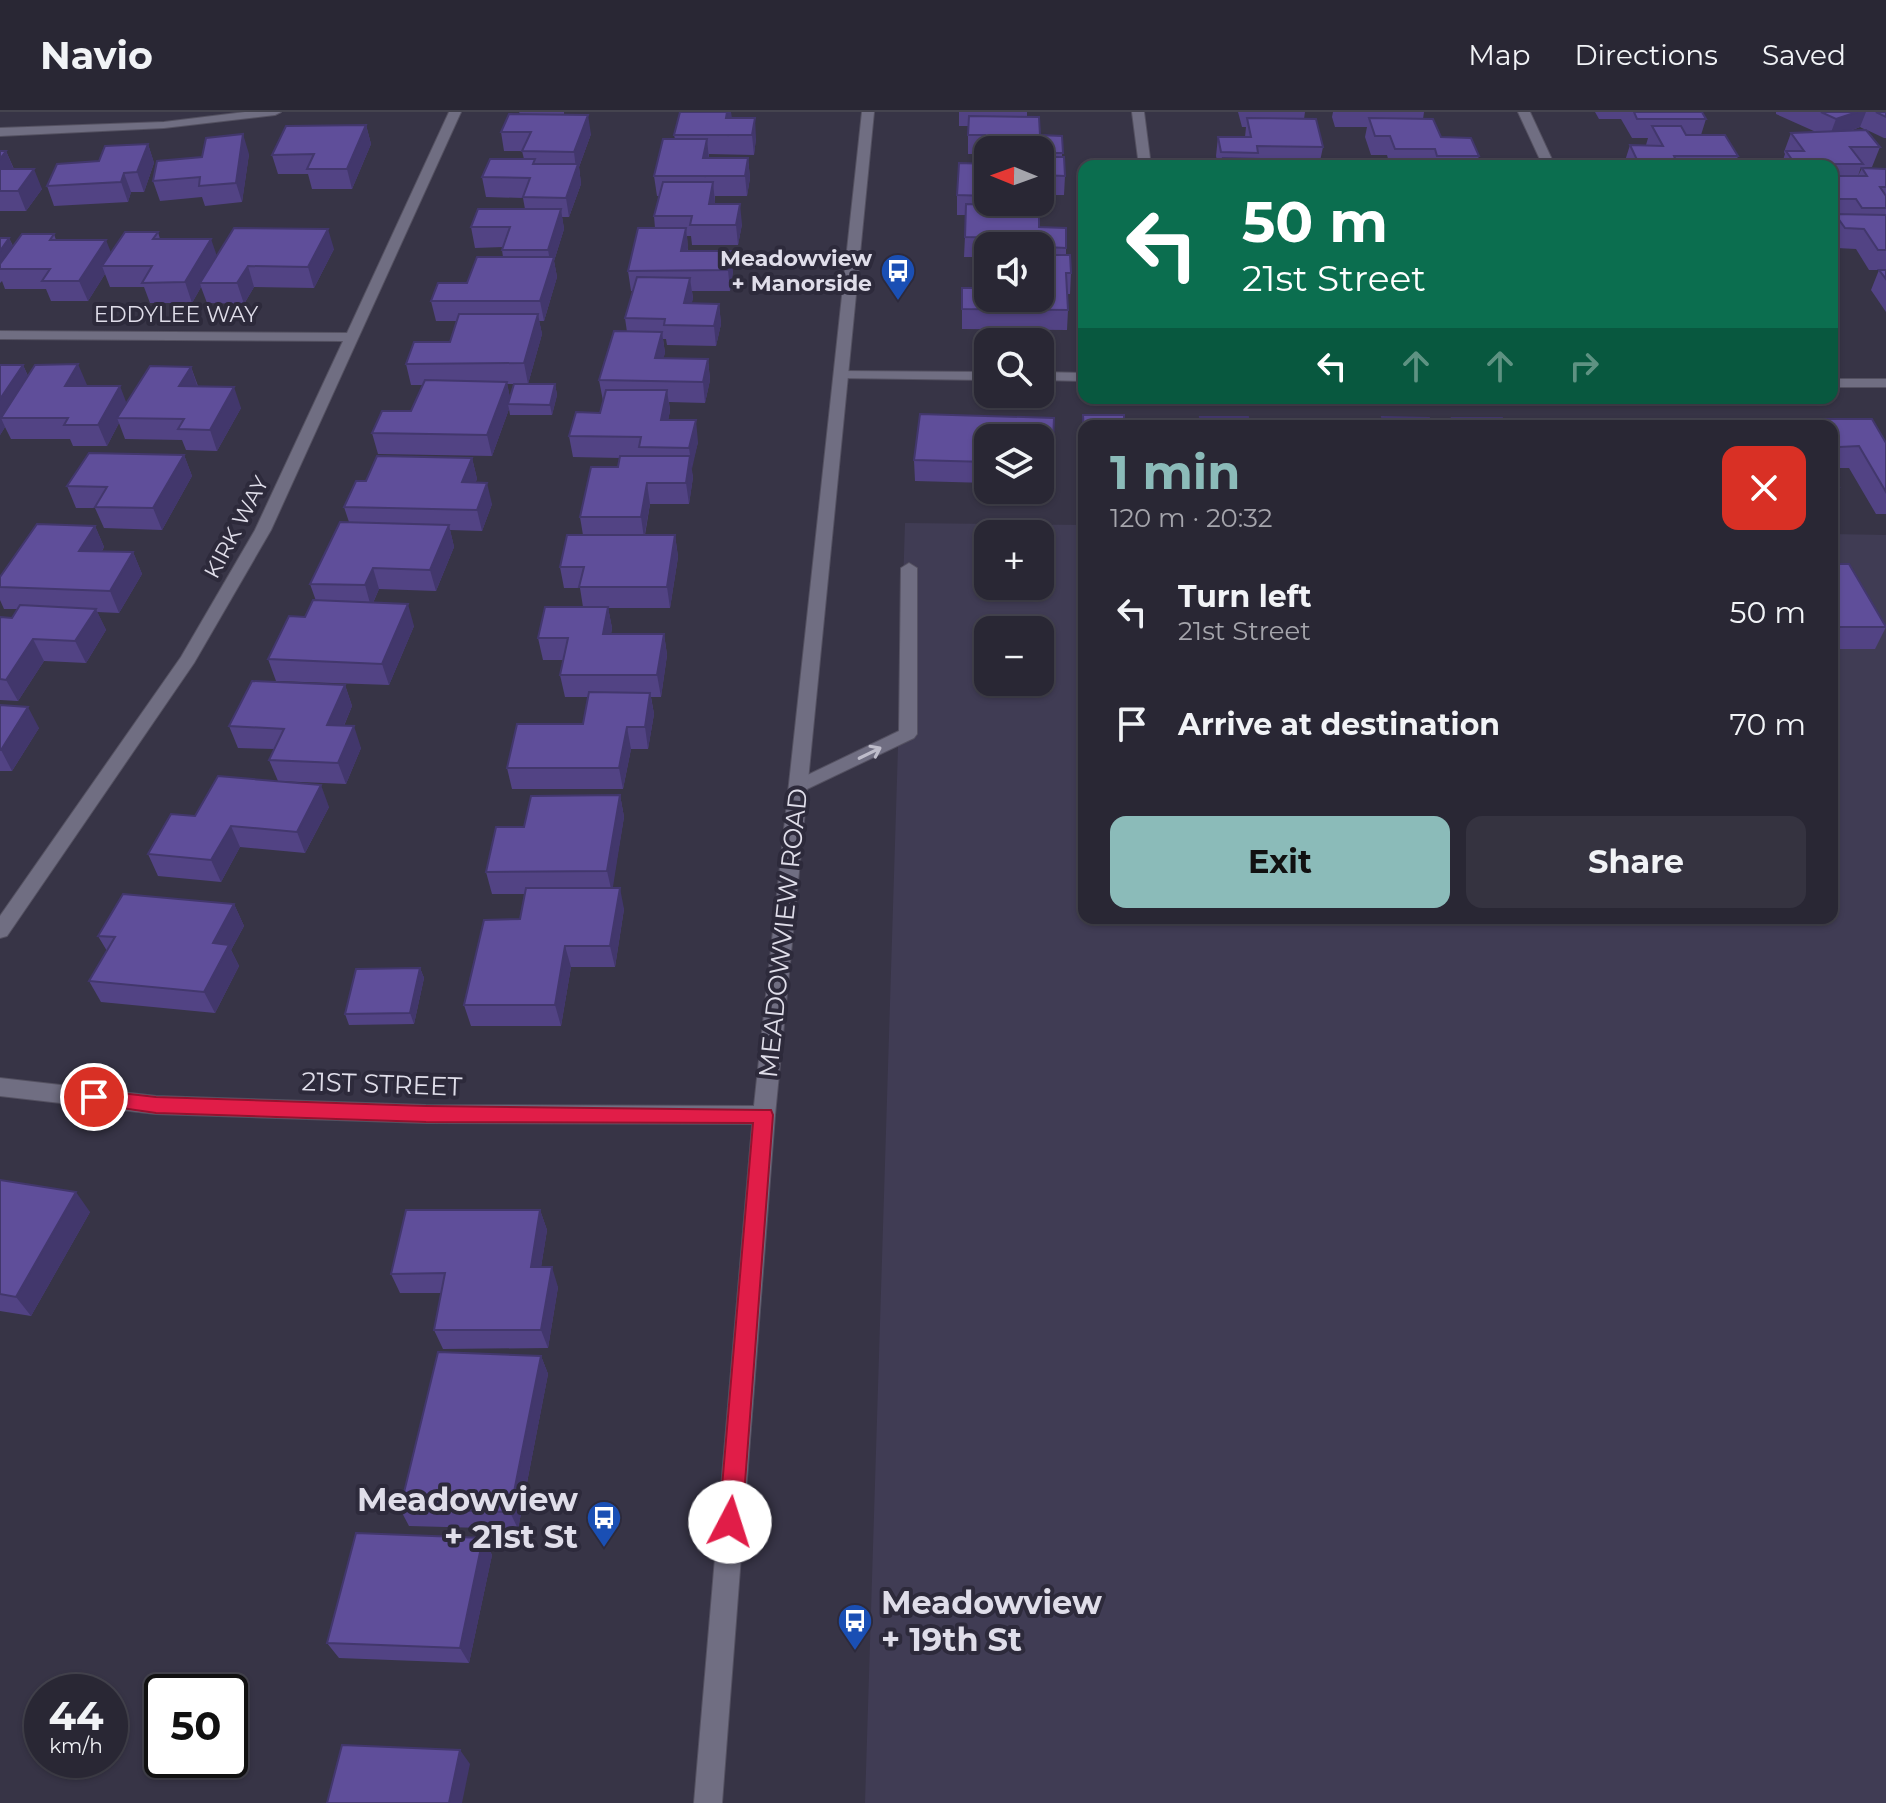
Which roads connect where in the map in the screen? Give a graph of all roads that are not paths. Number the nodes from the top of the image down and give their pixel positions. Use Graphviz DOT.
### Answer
graph roads {
  1 [pos="109,112"];
  2 [pos="275,112"];
  3 [pos="455,112"];
  4 [pos="868,112"];
  5 [pos="1138,112"];
  6 [pos="1524,112"];
  7 [pos="100,130"];
  8 [pos="0,132"];
  9 [pos="1144,160"];
  10 [pos="1546,160"];
  11 [pos="0,335"];
  12 [pos="352,337"];
  13 [pos="841,375"];
  14 [pos="974,376"];
  15 [pos="1054,376"];
  16 [pos="1078,377"];
  17 [pos="1838,383"];
  18 [pos="1886,383"];
  19 [pos="909,568"];
  20 [pos="799,786"];
  21 [pos="0,931"];
  22 [pos="0,1087"];
  23 [pos="764,1115"];
  24 [pos="708,1803"];
  1 -- 7 [label="street"];
  2 -- 7 [label="street"];
  3 -- 12 [label="street, KIRK WAY"];
  4 -- 13 [label="street, MEADOWVIEW ROAD"];
  5 -- 9 [label="street"];
  6 -- 10 [label="street"];
  7 -- 8 [label="street"];
  11 -- 12 [label="street, EDDYLEE WAY"];
  12 -- 21 [label="street, KIRK WAY"];
  13 -- 14 [label="street"];
  13 -- 20 [label="street, MEADOWVIEW ROAD"];
  15 -- 16 [label="street"];
  17 -- 18 [label="street"];
  20 -- 19 [label="street, one-way"];
  20 -- 23 [label="street, MEADOWVIEW ROAD"];
  22 -- 23 [label="street, 21ST STREET"];
  23 -- 24 [label="street, MEADOWVIEW ROAD"];
}
